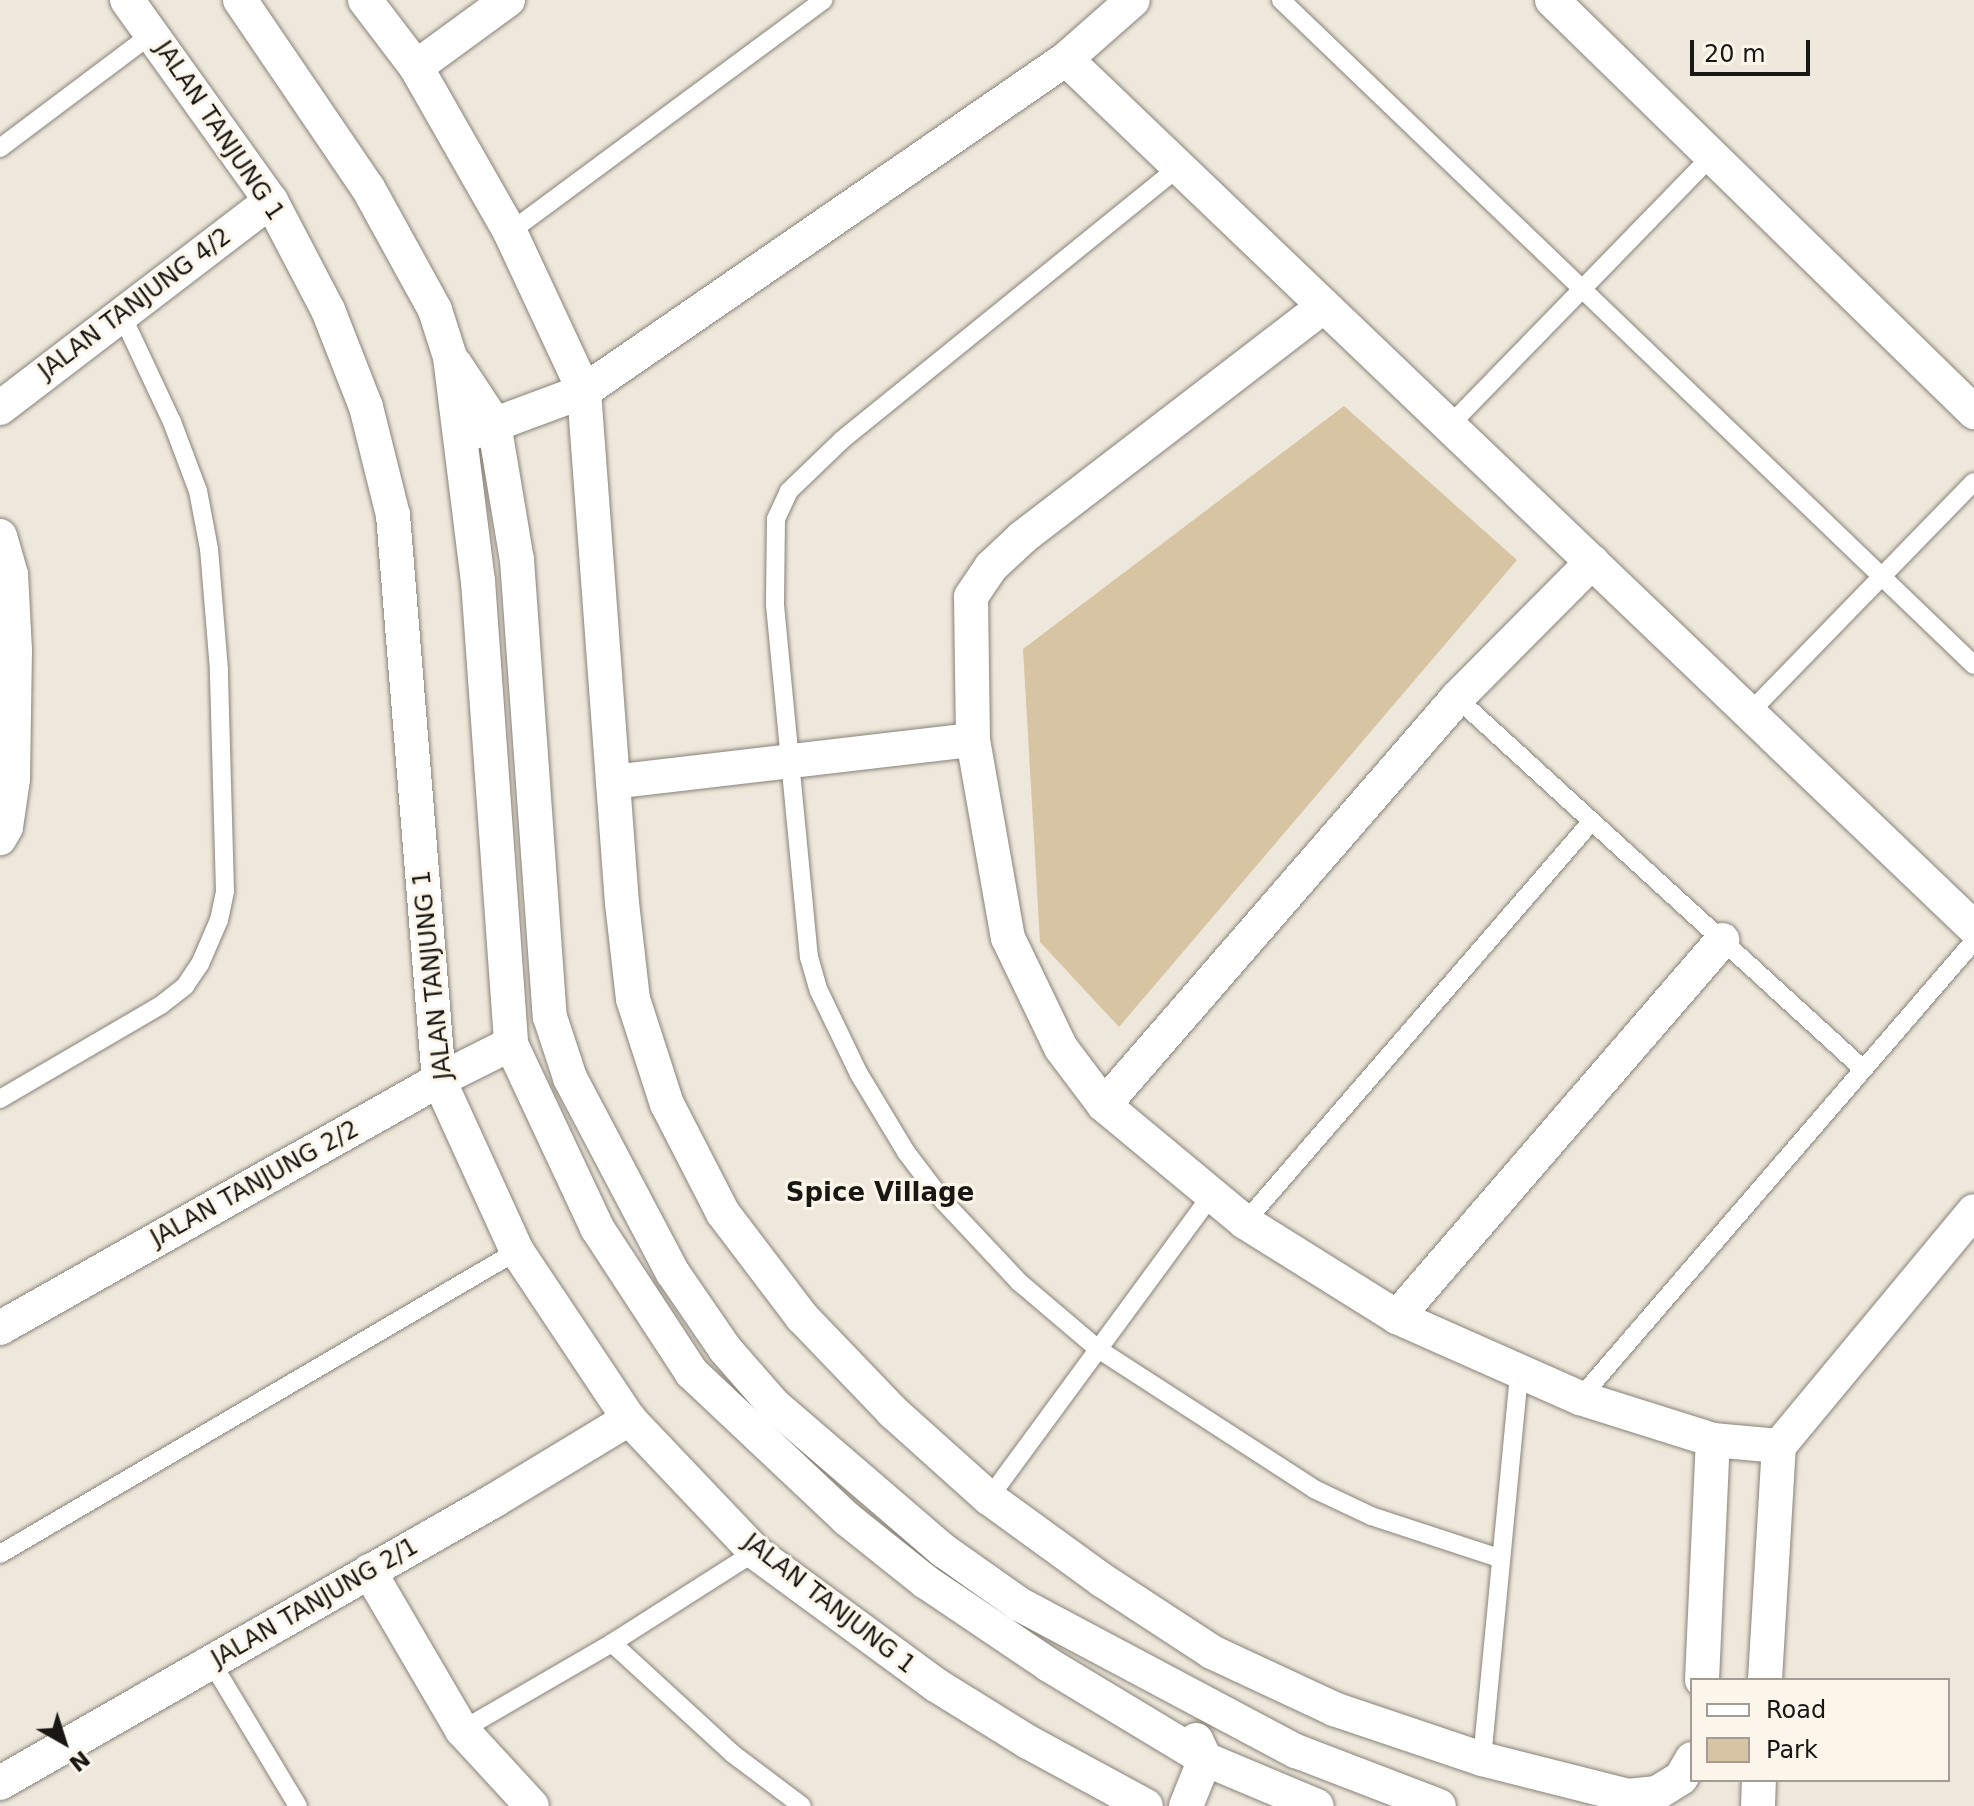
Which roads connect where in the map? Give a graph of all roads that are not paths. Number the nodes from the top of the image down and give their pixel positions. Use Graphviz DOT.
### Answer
graph roads {
  1 [pos="127,0"];
  2 [pos="240,0"];
  3 [pos="365,0"];
  4 [pos="508,0"];
  5 [pos="824,0"];
  6 [pos="1133,0"];
  7 [pos="1281,0"];
  8 [pos="1552,0"];
  9 [pos="153,33"];
  10 [pos="1066,59"];
  11 [pos="416,67"];
  12 [pos="0,148"];
  13 [pos="1712,156"];
  14 [pos="1179,167"];
  15 [pos="271,201"];
  16 [pos="510,232"];
  17 [pos="1584,291"];
  18 [pos="1324,306"];
  19 [pos="121,313"];
  20 [pos="450,357"];
  21 [pos="584,391"];
  22 [pos="0,408"];
  23 [pos="1974,412"];
  24 [pos="494,423"];
  25 [pos="1449,426"];
  26 [pos="459,438"];
  27 [pos="1974,482"];
  28 [pos="0,536"];
  29 [pos="1592,562"];
  30 [pos="1884,578"];
  31 [pos="1974,665"];
  32 [pos="1457,698"];
  33 [pos="1749,713"];
  34 [pos="973,740"];
  35 [pos="793,763"];
  36 [pos="613,782"];
  37 [pos="1592,821"];
  38 [pos="0,838"];
  39 [pos="1974,928"];
  40 [pos="1722,940"];
  41 [pos="1974,941"];
  42 [pos="545,973"];
  43 [pos="511,1044"];
  44 [pos="1863,1069"];
  45 [pos="570,1078"];
  46 [pos="439,1080"];
  47 [pos="0,1099"];
  48 [pos="1104,1105"];
  49 [pos="1210,1197"];
  50 [pos="1974,1211"];
  51 [pos="1245,1222"];
  52 [pos="517,1251"];
  53 [pos="1397,1317"];
  54 [pos="0,1328"];
  55 [pos="1098,1349"];
  56 [pos="1519,1372"];
  57 [pos="1580,1398"];
  58 [pos="629,1419"];
  59 [pos="1713,1440"];
  60 [pos="1779,1446"];
  61 [pos="989,1498"];
  62 [pos="755,1552"];
  63 [pos="0,1554"];
  64 [pos="1499,1558"];
  65 [pos="369,1571"];
  66 [pos="612,1643"];
  67 [pos="212,1663"];
  68 [pos="1702,1678"];
  69 [pos="1765,1678"];
  70 [pos="1170,1687"];
  71 [pos="462,1730"];
  72 [pos="1268,1736"];
  73 [pos="1205,1759"];
  74 [pos="1482,1759"];
  75 [pos="1690,1762"];
  76 [pos="1759,1782"];
  77 [pos="0,1783"];
  78 [pos="298,1806"];
  79 [pos="532,1806"];
  80 [pos="802,1806"];
  81 [pos="1146,1806"];
  82 [pos="1186,1806"];
  83 [pos="1317,1806"];
  84 [pos="1439,1806"];
  85 [pos="1758,1806"];
  1 -- 9 [label="street, JALAN TANJUNG 1"];
  2 -- 20 [label="street"];
  3 -- 11 [label="street"];
  4 -- 11 [label="street"];
  5 -- 16 [label="lane"];
  6 -- 10 [label="street"];
  7 -- 17 [label="lane"];
  8 -- 13 [label="street"];
  9 -- 12 [label="lane"];
  9 -- 15 [label="street, JALAN TANJUNG 1"];
  10 -- 14 [label="street"];
  10 -- 21 [label="street"];
  11 -- 16 [label="street"];
  13 -- 17 [label="lane"];
  13 -- 23 [label="street"];
  14 -- 18 [label="street"];
  14 -- 35 [label="lane"];
  15 -- 19 [label="street, JALAN TANJUNG 4/2"];
  15 -- 46 [label="street, JALAN TANJUNG 1"];
  16 -- 21 [label="street"];
  17 -- 25 [label="lane"];
  17 -- 30 [label="lane"];
  18 -- 25 [label="street"];
  18 -- 34 [label="street"];
  19 -- 22 [label="street, JALAN TANJUNG 4/2"];
  19 -- 47 [label="lane"];
  20 -- 24 [label="street"];
  20 -- 26 [label="street"];
  21 -- 24 [label="street"];
  21 -- 36 [label="street"];
  24 -- 26 [label="street"];
  24 -- 42 [label="street"];
  25 -- 29 [label="street"];
  26 -- 43 [label="street"];
  27 -- 30 [label="lane"];
  28 -- 38 [label="street"];
  29 -- 32 [label="street"];
  29 -- 33 [label="street"];
  30 -- 31 [label="lane"];
  30 -- 33 [label="lane"];
  32 -- 37 [label="lane"];
  32 -- 48 [label="street"];
  33 -- 39 [label="street"];
  34 -- 35 [label="street"];
  34 -- 48 [label="street"];
  35 -- 36 [label="street"];
  35 -- 55 [label="lane"];
  36 -- 61 [label="street"];
  37 -- 40 [label="lane"];
  37 -- 51 [label="lane"];
  40 -- 44 [label="lane"];
  40 -- 53 [label="street"];
  41 -- 44 [label="lane"];
  42 -- 43 [label="street"];
  42 -- 45 [label="street"];
  43 -- 45 [label="street"];
  43 -- 46 [label="street, JALAN TANJUNG 2/2"];
  43 -- 73 [label="street"];
  44 -- 57 [label="lane"];
  45 -- 70 [label="street"];
  46 -- 52 [label="street, JALAN TANJUNG 1"];
  46 -- 54 [label="street, JALAN TANJUNG 2/2"];
  48 -- 49 [label="street"];
  49 -- 51 [label="street"];
  49 -- 55 [label="lane"];
  50 -- 60 [label="street"];
  51 -- 53 [label="street"];
  52 -- 58 [label="street, JALAN TANJUNG 1"];
  52 -- 63 [label="lane"];
  53 -- 56 [label="street"];
  55 -- 61 [label="lane"];
  55 -- 64 [label="lane"];
  56 -- 57 [label="street"];
  56 -- 64 [label="lane"];
  57 -- 59 [label="street"];
  58 -- 62 [label="street, JALAN TANJUNG 1"];
  58 -- 65 [label="street, JALAN TANJUNG 2/1"];
  59 -- 60 [label="street"];
  59 -- 68 [label="street"];
  60 -- 69 [label="street"];
  61 -- 74 [label="street"];
  62 -- 66 [label="lane"];
  62 -- 81 [label="street, JALAN TANJUNG 1"];
  64 -- 74 [label="lane"];
  65 -- 67 [label="street, JALAN TANJUNG 2/1"];
  65 -- 71 [label="street"];
  66 -- 71 [label="lane"];
  66 -- 80 [label="lane"];
  67 -- 77 [label="street, JALAN TANJUNG 2/1"];
  67 -- 78 [label="lane"];
  70 -- 72 [label="street"];
  70 -- 73 [label="street"];
  71 -- 79 [label="street"];
  72 -- 73 [label="street"];
  72 -- 84 [label="street"];
  73 -- 82 [label="street"];
  73 -- 83 [label="street"];
  74 -- 75 [label="street"];
  76 -- 85 [label="street"];
}
